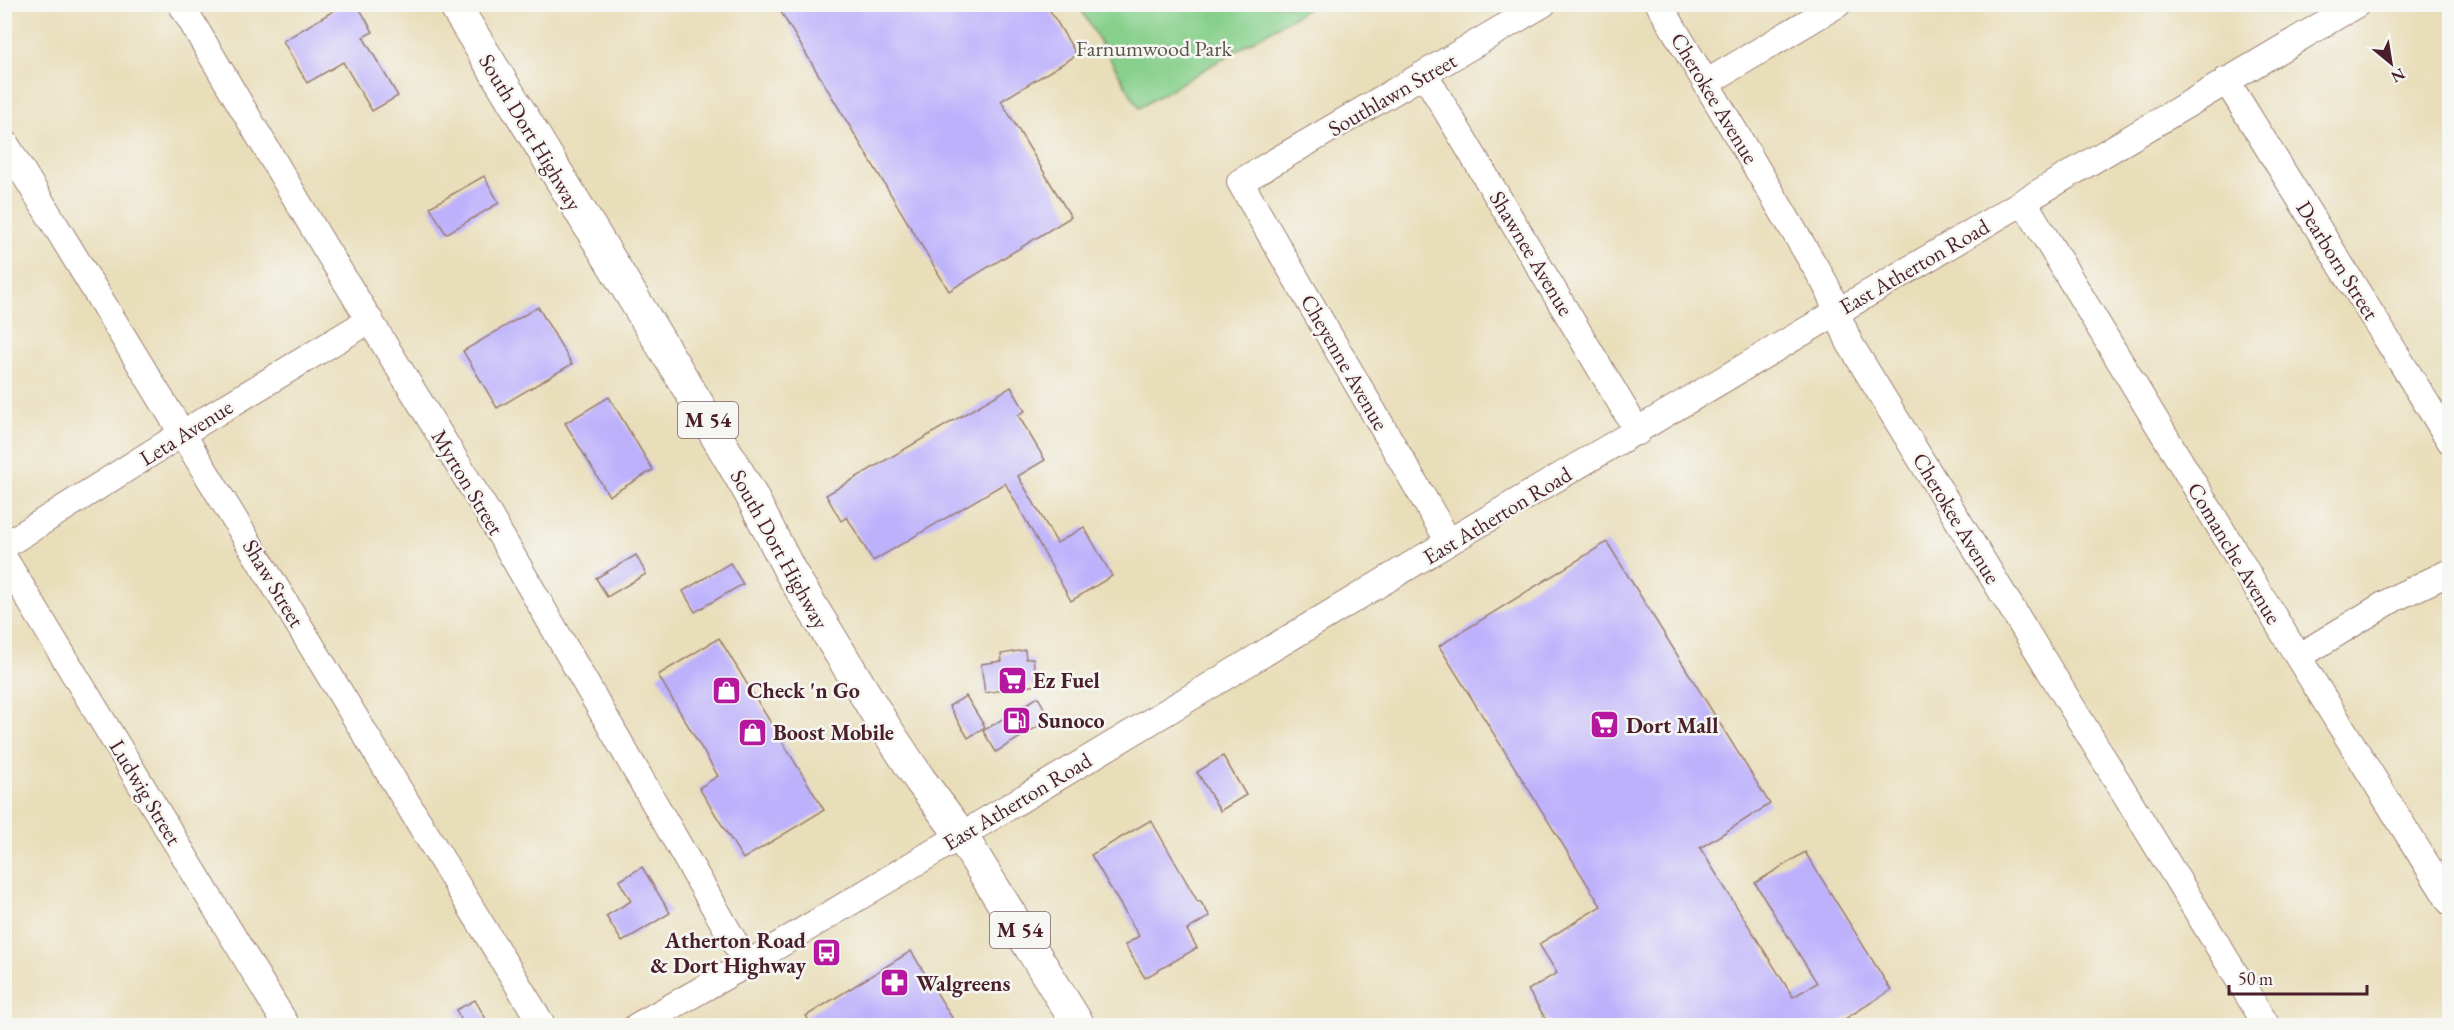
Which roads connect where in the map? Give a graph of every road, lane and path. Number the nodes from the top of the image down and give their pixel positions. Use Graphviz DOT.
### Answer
graph roads {
  1 [pos="181,4"];
  2 [pos="454,4"];
  3 [pos="1543,4"];
  4 [pos="1659,4"];
  5 [pos="1838,4"];
  6 [pos="2356,4"];
  7 [pos="1425,75"];
  8 [pos="2226,80"];
  9 [pos="1706,82"];
  10 [pos="4,141"];
  11 [pos="1240,182"];
  12 [pos="2024,202"];
  13 [pos="1835,312"];
  14 [pos="370,320"];
  15 [pos="1638,432"];
  16 [pos="183,433"];
  17 [pos="2450,441"];
  18 [pos="1449,542"];
  19 [pos="4,546"];
  20 [pos="4,558"];
  21 [pos="2450,572"];
  22 [pos="2298,657"];
  23 [pos="961,835"];
  24 [pos="2450,902"];
  25 [pos="747,964"];
  26 [pos="287,1026"];
  27 [pos="543,1026"];
  28 [pos="637,1026"];
  29 [pos="1079,1026"];
  30 [pos="2267,1026"];
  1 -- 14 [label="street, Myrton Street"];
  2 -- 23 [label="main road, South Dort Highway / M 54"];
  3 -- 7 [label="street, Southlawn Street"];
  4 -- 9 [label="street, Cherokee Avenue"];
  5 -- 9 [label="street"];
  6 -- 8 [label="street, East Atherton Road"];
  7 -- 11 [label="street, Southlawn Street"];
  7 -- 15 [label="street, Shawnee Avenue"];
  8 -- 12 [label="street, East Atherton Road"];
  8 -- 17 [label="street, Dearborn Street"];
  9 -- 13 [label="street, Cherokee Avenue"];
  10 -- 16 [label="street, Shaw Street"];
  11 -- 18 [label="street, Cheyenne Avenue"];
  12 -- 13 [label="street, East Atherton Road"];
  12 -- 22 [label="street, Comanche Avenue"];
  13 -- 15 [label="street, East Atherton Road"];
  13 -- 30 [label="street, Cherokee Avenue"];
  14 -- 16 [label="street, Leta Avenue"];
  14 -- 25 [label="street, Myrton Street"];
  15 -- 18 [label="street, East Atherton Road"];
  16 -- 19 [label="street, Leta Avenue"];
  16 -- 27 [label="street, Shaw Street"];
  18 -- 23 [label="street, East Atherton Road"];
  20 -- 26 [label="street, Ludwig Street"];
  21 -- 22 [label="street"];
  22 -- 24 [label="street, Comanche Avenue"];
  23 -- 25 [label="street, East Atherton Road"];
  23 -- 29 [label="main road, South Dort Highway / M 54"];
  25 -- 28 [label="street, East Atherton Road"];
}
